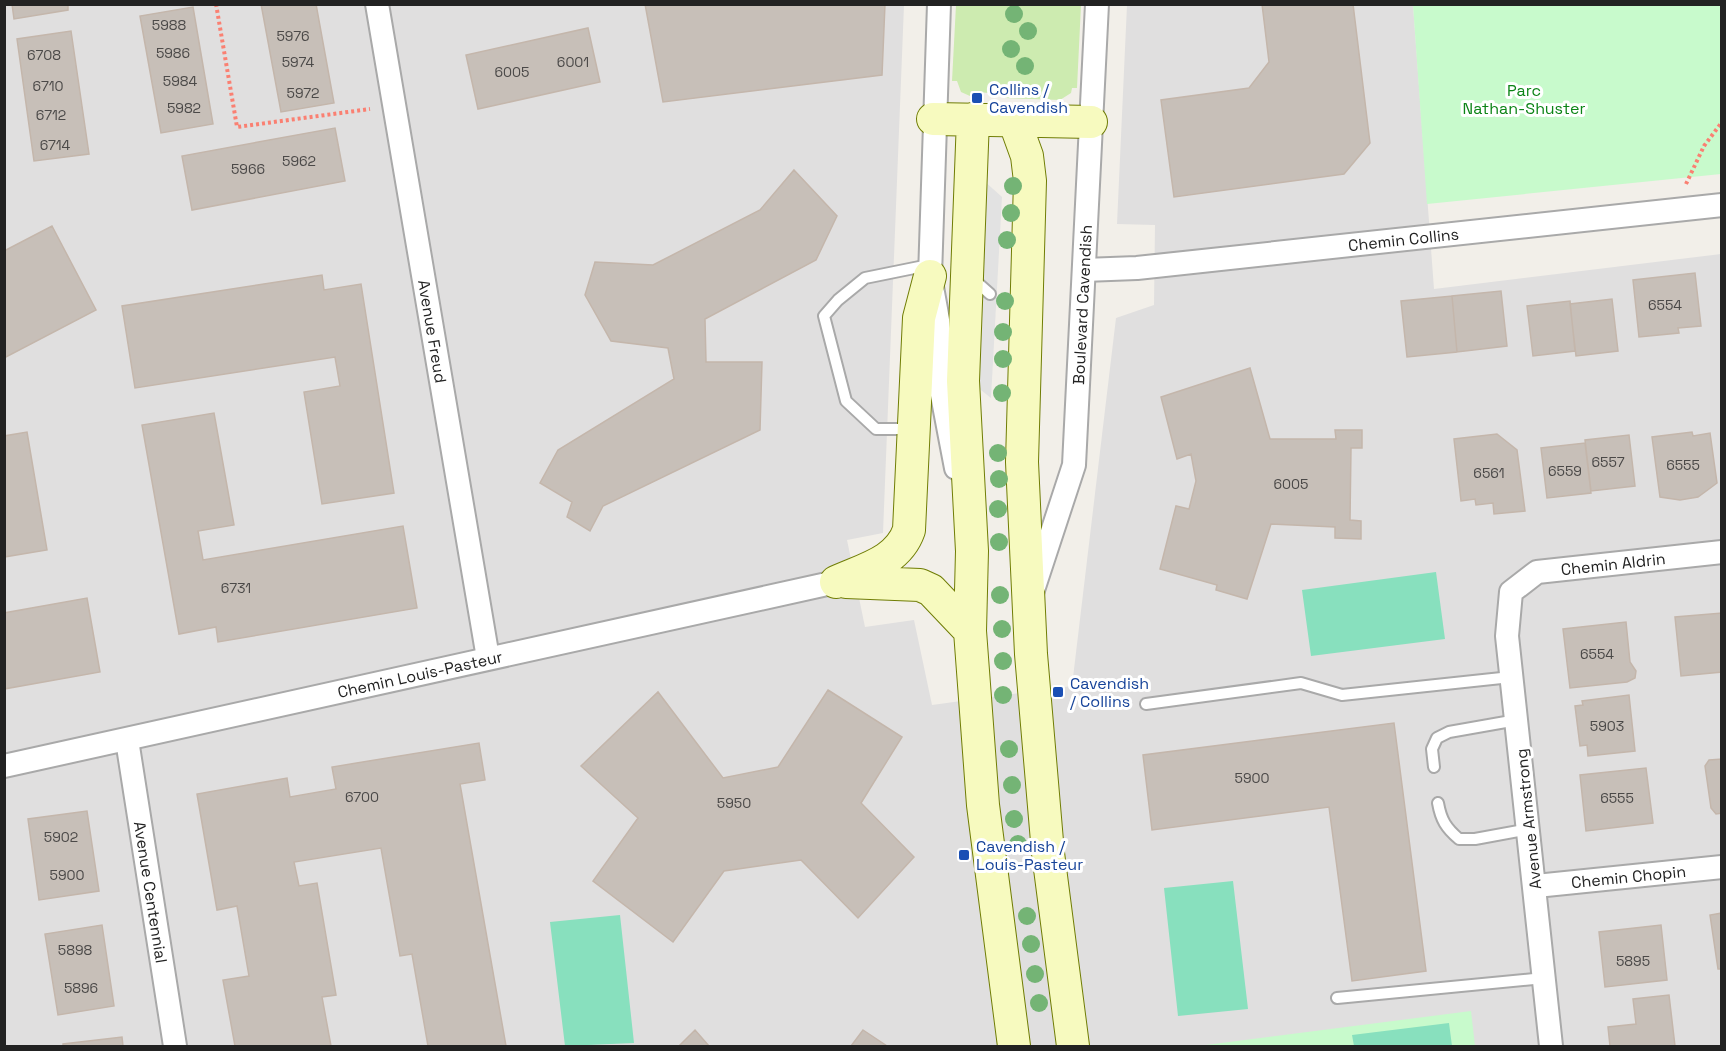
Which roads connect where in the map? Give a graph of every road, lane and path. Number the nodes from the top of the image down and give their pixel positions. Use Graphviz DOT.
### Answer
graph roads {
  1 [pos="216,4"];
  2 [pos="376,4"];
  3 [pos="501,4"];
  4 [pos="512,4"];
  5 [pos="939,4"];
  6 [pos="1096,4"];
  7 [pos="392,107"];
  8 [pos="933,119"];
  9 [pos="973,119"];
  10 [pos="1014,120"];
  11 [pos="1091,122"];
  12 [pos="1722,122"];
  13 [pos="1722,205"];
  14 [pos="1675,210"];
  15 [pos="1084,270"];
  16 [pos="930,271"];
  17 [pos="967,274"];
  18 [pos="990,294"];
  19 [pos="914,428"];
  20 [pos="972,551"];
  21 [pos="1722,552"];
  22 [pos="836,582"];
  23 [pos="1511,592"];
  24 [pos="1030,598"];
  25 [pos="970,631"];
  26 [pos="488,658"];
  27 [pos="1511,677"];
  28 [pos="1146,704"];
  29 [pos="1516,720"];
  30 [pos="127,740"];
  31 [pos="4,766"];
  32 [pos="1434,767"];
  33 [pos="1438,803"];
  34 [pos="1529,829"];
  35 [pos="1722,867"];
  36 [pos="1536,886"];
  37 [pos="1544,978"];
  38 [pos="1337,998"];
  39 [pos="175,1047"];
  40 [pos="1014,1047"];
  41 [pos="1073,1047"];
  42 [pos="1551,1047"];
  1 -- 7 [label="path"];
  2 -- 7 [label="street, Avenue Freud"];
  3 -- 4 [label="path"];
  5 -- 8 [label="street"];
  6 -- 11 [label="street, Boulevard Cavendish"];
  7 -- 26 [label="street, Avenue Freud"];
  8 -- 9 [label="main road"];
  8 -- 16 [label="street"];
  9 -- 10 [label="main road"];
  9 -- 17 [label="main road"];
  10 -- 11 [label="main road"];
  10 -- 24 [label="main road, Boulevard Cavendish"];
  11 -- 15 [label="street, Boulevard Cavendish"];
  12 -- 14 [label="path"];
  13 -- 14 [label="street, Chemin Collins"];
  14 -- 15 [label="street, Chemin Collins"];
  15 -- 24 [label="street, Boulevard Cavendish"];
  16 -- 19 [label="main road"];
  16 -- 19 [label="lane"];
  16 -- 20 [label="street"];
  17 -- 18 [label="lane"];
  17 -- 20 [label="main road"];
  19 -- 22 [label="main road"];
  20 -- 25 [label="main road"];
  21 -- 23 [label="street, Chemin Aldrin"];
  22 -- 25 [label="main road"];
  22 -- 26 [label="street, Chemin Louis-Pasteur"];
  23 -- 27 [label="street, Avenue Armstrong"];
  24 -- 41 [label="main road, Boulevard Cavendish"];
  25 -- 40 [label="main road"];
  26 -- 30 [label="street, Chemin Louis-Pasteur"];
  27 -- 28 [label="lane"];
  27 -- 29 [label="street, Avenue Armstrong"];
  29 -- 32 [label="lane"];
  29 -- 34 [label="street, Avenue Armstrong"];
  30 -- 31 [label="street, Chemin Louis-Pasteur"];
  30 -- 39 [label="street, Avenue Centennial"];
  33 -- 34 [label="lane"];
  34 -- 36 [label="street, Avenue Armstrong"];
  35 -- 36 [label="street, Chemin Chopin"];
  36 -- 37 [label="street, Avenue Armstrong"];
  37 -- 38 [label="lane"];
  37 -- 42 [label="street, Avenue Armstrong"];
}
